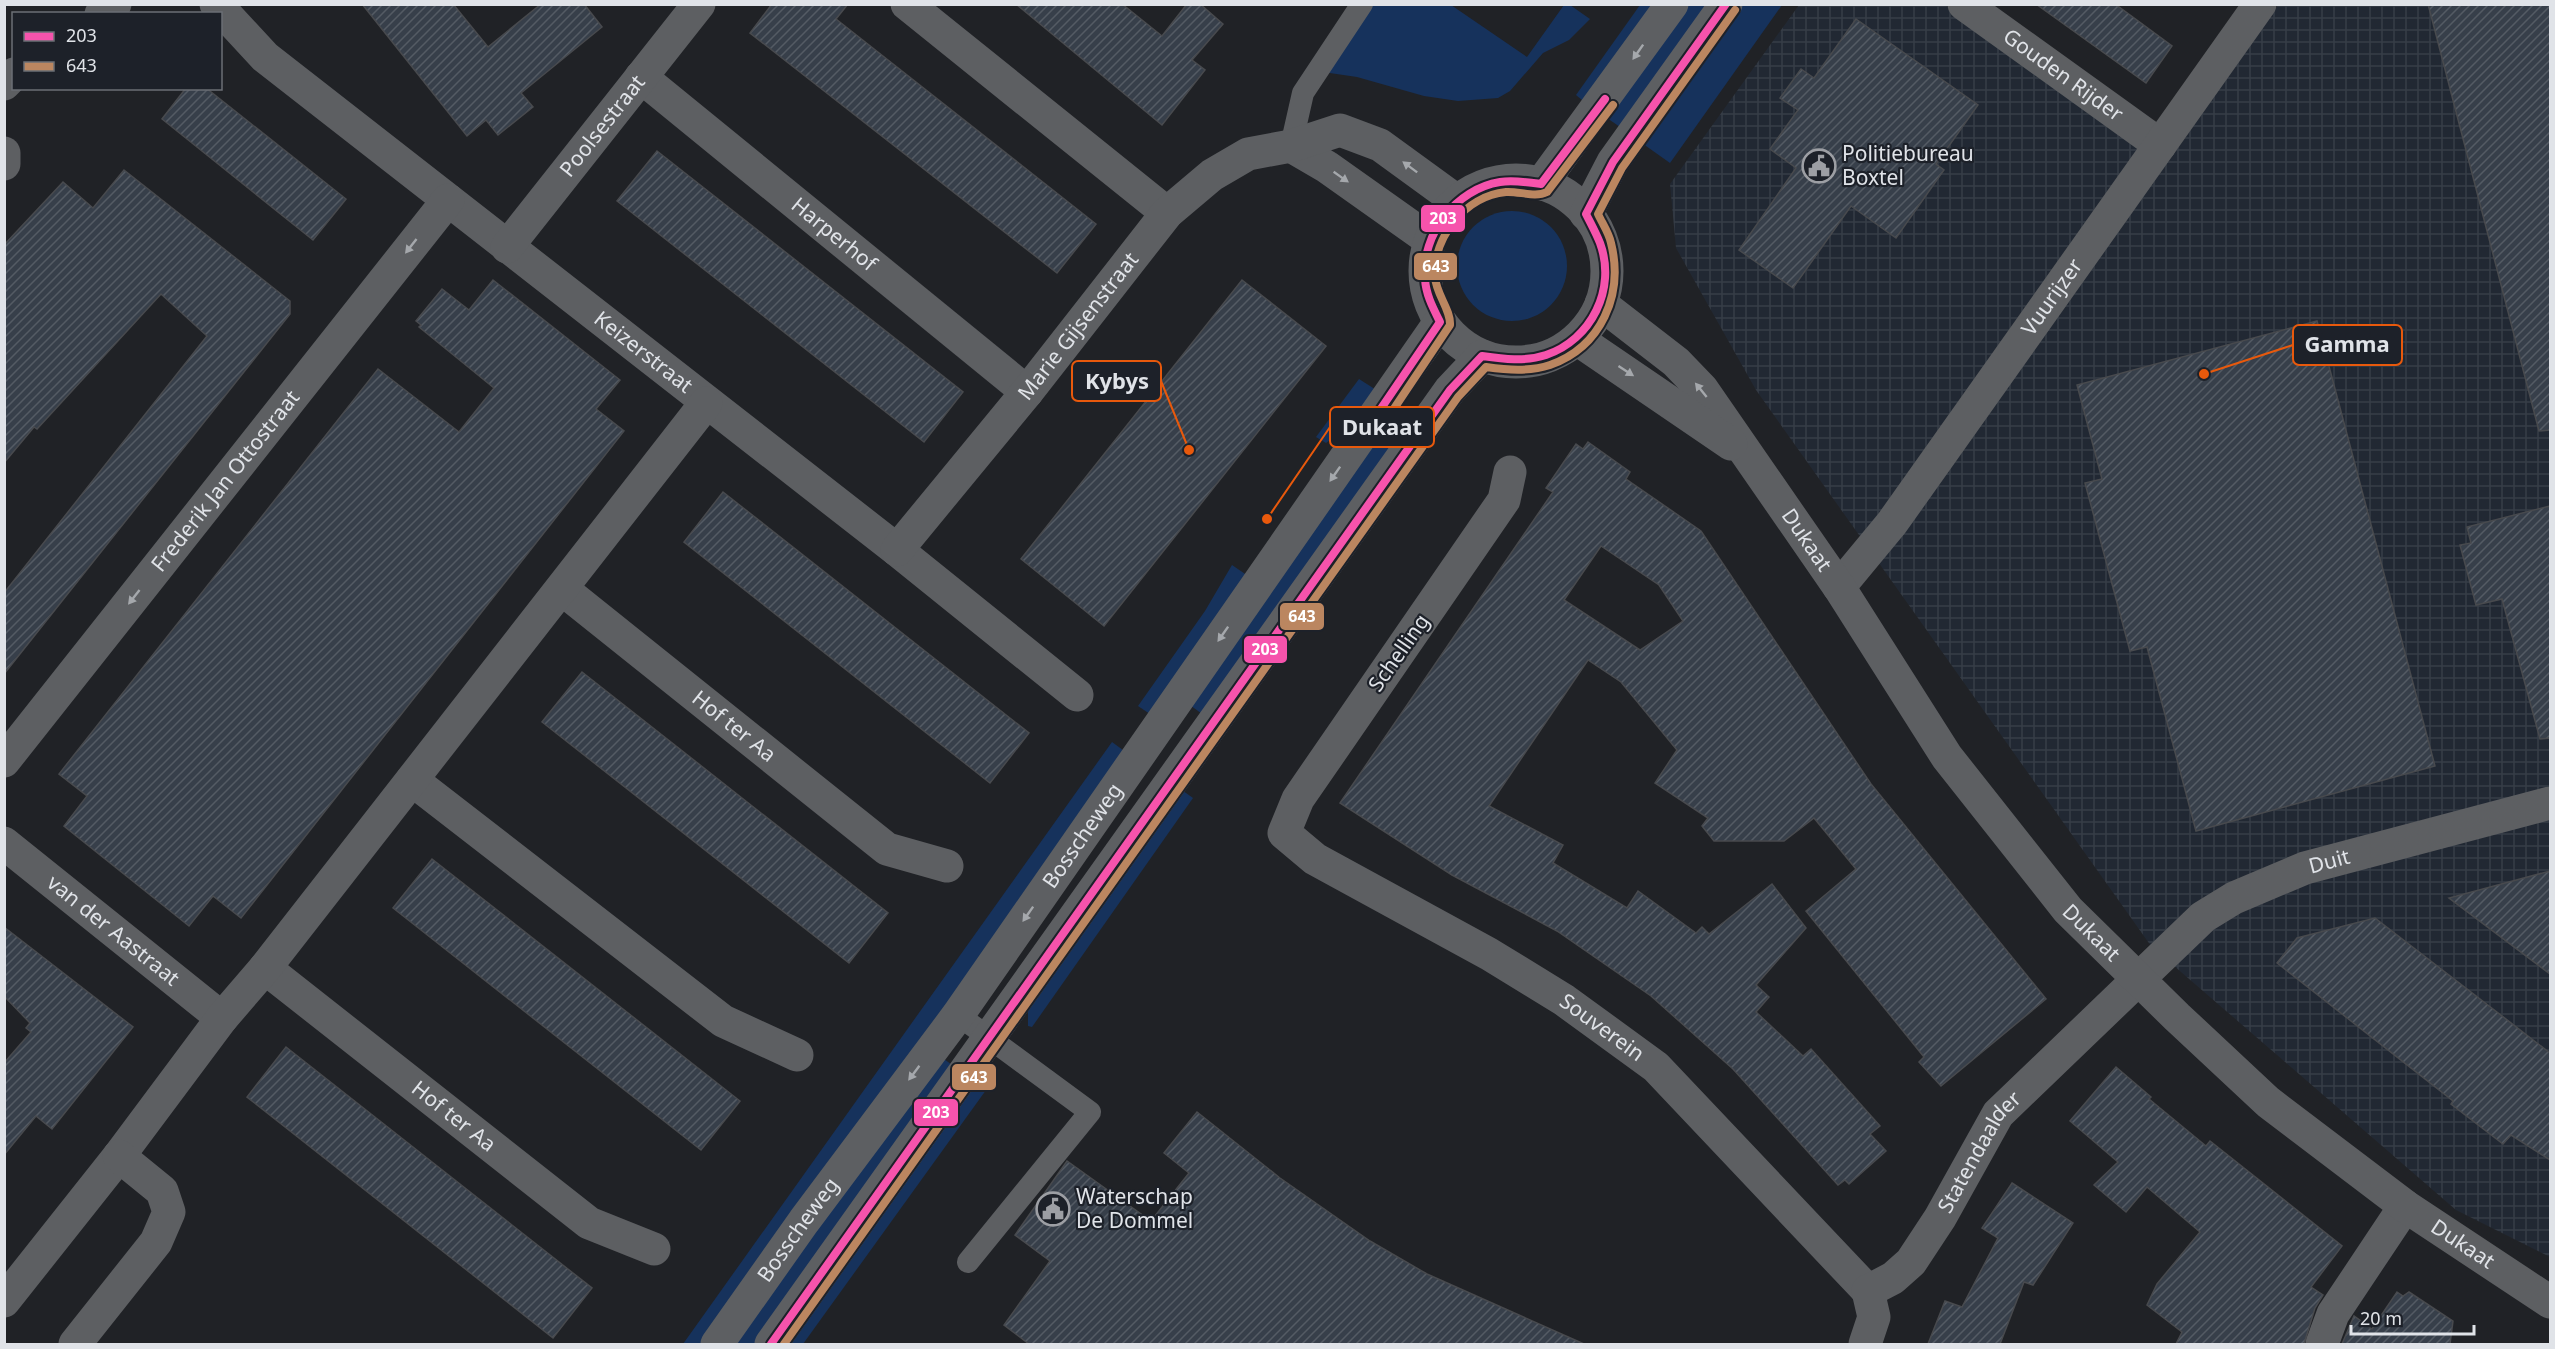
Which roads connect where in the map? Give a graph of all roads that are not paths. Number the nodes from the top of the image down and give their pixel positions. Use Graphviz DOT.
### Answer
graph roads {
  1 [pos="216,4"];
  2 [pos="699,4"];
  3 [pos="907,4"];
  4 [pos="1362,4"];
  5 [pos="1672,4"];
  6 [pos="1726,4"];
  7 [pos="1964,4"];
  8 [pos="2260,4"];
  9 [pos="641,78"];
  10 [pos="2160,145"];
  11 [pos="1291,146"];
  12 [pos="4,153"];
  13 [pos="4,164"];
  14 [pos="1541,184"];
  15 [pos="448,200"];
  16 [pos="1457,201"];
  17 [pos="1167,213"];
  18 [pos="1586,214"];
  19 [pos="1430,240"];
  20 [pos="507,247"];
  21 [pos="1601,304"];
  22 [pos="1440,322"];
  23 [pos="1577,339"];
  24 [pos="1482,356"];
  25 [pos="1027,392"];
  26 [pos="706,403"];
  27 [pos="1747,455"];
  28 [pos="1510,472"];
  29 [pos="897,550"];
  30 [pos="1839,587"];
  31 [pos="562,589"];
  32 [pos="1077,695"];
  33 [pos="4,761"];
  34 [pos="412,780"];
  35 [pos="2550,803"];
  36 [pos="1284,833"];
  37 [pos="4,843"];
  38 [pos="947,866"];
  39 [pos="265,968"];
  40 [pos="2138,979"];
  41 [pos="958,1015"];
  42 [pos="222,1018"];
  43 [pos="989,1038"];
  44 [pos="797,1055"];
  45 [pos="119,1156"];
  46 [pos="2405,1206"];
  47 [pos="654,1249"];
  48 [pos="968,1262"];
  49 [pos="1868,1292"];
  50 [pos="4,1301"];
  51 [pos="2550,1302"];
  52 [pos="75,1344"];
  53 [pos="717,1344"];
  54 [pos="771,1344"];
  55 [pos="1865,1344"];
  56 [pos="2322,1344"];
  1 -- 15 [label="street, Keizerstraat"];
  2 -- 9 [label="street, Poolsestraat"];
  3 -- 17 [label="street"];
  4 -- 11 [label="lane"];
  5 -- 14 [label="street, one-way"];
  6 -- 18 [label="street"];
  7 -- 10 [label="street, Gouden Rijder"];
  8 -- 10 [label="street, Vuurijzer"];
  9 -- 20 [label="street, Poolsestraat"];
  9 -- 25 [label="street, Harperhof"];
  10 -- 30 [label="street, Vuurijzer"];
  16 -- 11 [label="street, Marie Gijsenstraat, one-way"];
  11 -- 17 [label="street, Marie Gijsenstraat"];
  11 -- 19 [label="street, one-way"];
  12 -- 13 [label="street"];
  14 -- 16 [label="street"];
  14 -- 18 [label="street"];
  15 -- 20 [label="street, Keizerstraat"];
  15 -- 33 [label="street, Frederik Jan Ottostraat, one-way"];
  16 -- 19 [label="street"];
  17 -- 25 [label="street, Marie Gijsenstraat"];
  18 -- 21 [label="street"];
  19 -- 22 [label="street"];
  20 -- 26 [label="street, Keizerstraat"];
  21 -- 23 [label="street"];
  27 -- 21 [label="street, Dukaat, one-way"];
  22 -- 24 [label="street"];
  22 -- 41 [label="street, Bosscheweg, one-way"];
  23 -- 24 [label="street"];
  23 -- 27 [label="street, Dukaat, one-way"];
  24 -- 43 [label="street, Bosscheweg"];
  25 -- 29 [label="street, Marie Gijsenstraat"];
  26 -- 29 [label="street, Keizerstraat"];
  26 -- 31 [label="street"];
  27 -- 30 [label="street, Dukaat"];
  28 -- 36 [label="street, Schelling"];
  29 -- 32 [label="street, Keizerstraat"];
  30 -- 40 [label="street, Dukaat"];
  31 -- 34 [label="street"];
  31 -- 38 [label="street, Hof ter Aa"];
  34 -- 39 [label="street"];
  34 -- 44 [label="street"];
  35 -- 40 [label="street, Duit"];
  36 -- 49 [label="street, Souverein"];
  37 -- 42 [label="street, van der Aastraat"];
  39 -- 42 [label="street"];
  39 -- 47 [label="street, Hof ter Aa"];
  40 -- 46 [label="street, Dukaat"];
  40 -- 49 [label="street, Statendaalder"];
  41 -- 43 [label="lane"];
  41 -- 53 [label="street, Bosscheweg, one-way"];
  42 -- 45 [label="street"];
  43 -- 48 [label="lane"];
  43 -- 54 [label="street, Bosscheweg"];
  45 -- 50 [label="street"];
  45 -- 52 [label="street"];
  46 -- 51 [label="street, Dukaat"];
  46 -- 56 [label="street"];
  49 -- 55 [label="street"];
}
